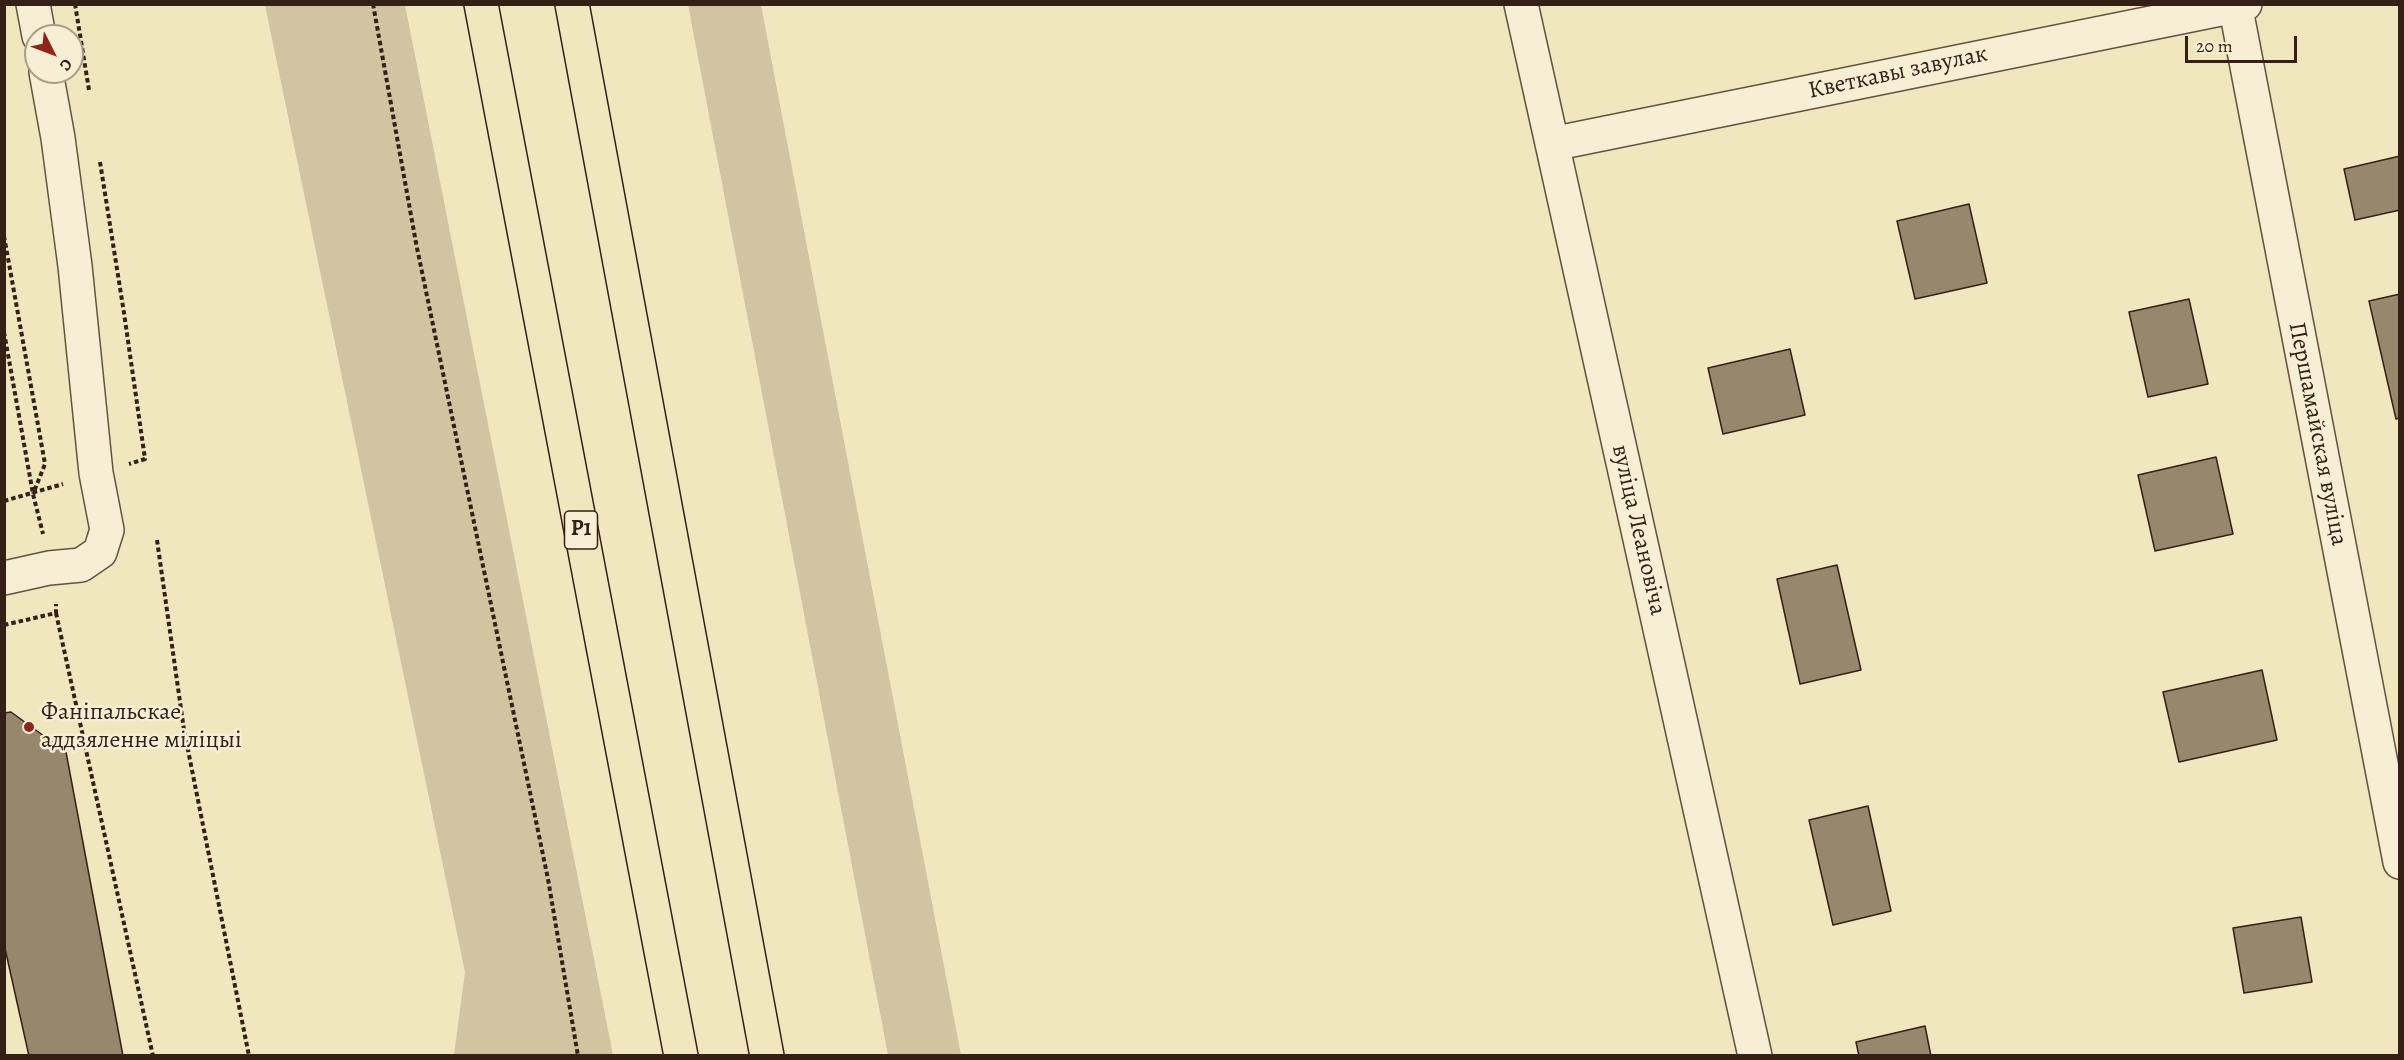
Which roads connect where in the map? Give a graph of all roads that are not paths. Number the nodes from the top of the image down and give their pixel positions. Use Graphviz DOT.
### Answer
graph roads {
  1 [pos="33,4"];
  2 [pos="481,4"];
  3 [pos="572,4"];
  4 [pos="1521,4"];
  5 [pos="2238,5"];
  6 [pos="37,24"];
  7 [pos="48,84"];
  8 [pos="1551,144"];
  9 [pos="4,578"];
  10 [pos="2400,862"];
  11 [pos="681,1056"];
  12 [pos="767,1056"];
  13 [pos="1755,1056"];
  1 -- 6 [label="street"];
  2 -- 11 [label="highway, Р1"];
  3 -- 12 [label="highway"];
  4 -- 8 [label="street, вуліца Леановіча"];
  5 -- 8 [label="street, Кветкавы завулак"];
  5 -- 10 [label="street, Першамайская вуліца"];
  7 -- 9 [label="street"];
  8 -- 13 [label="street, вуліца Леановіча"];
}
